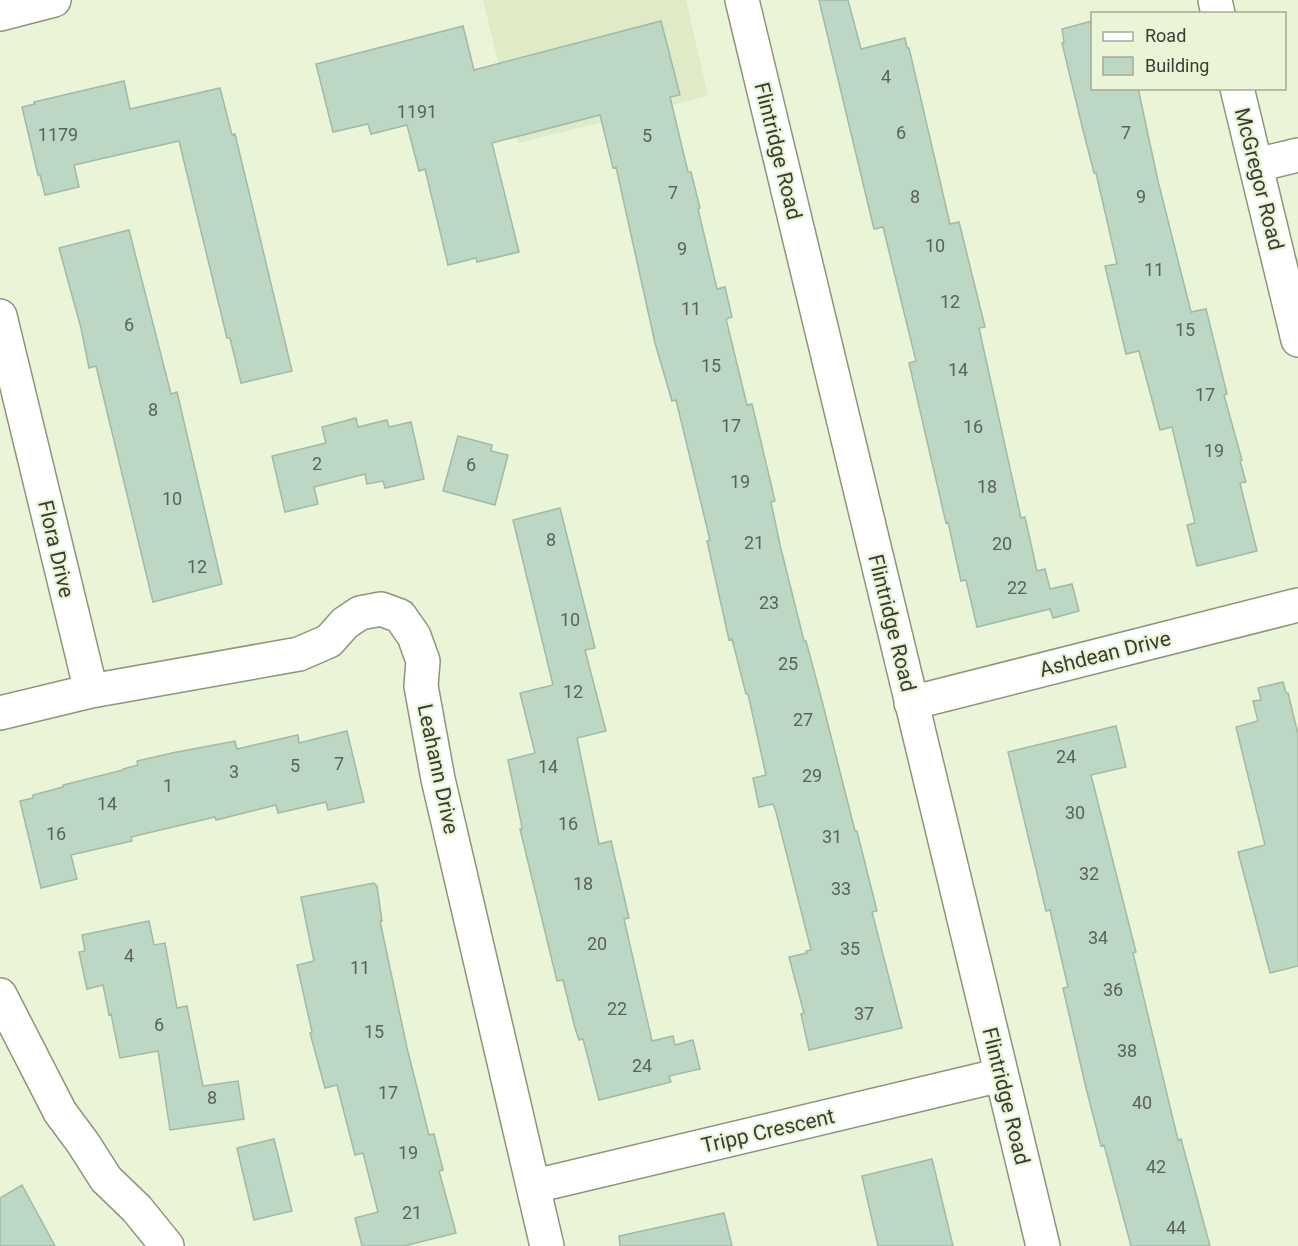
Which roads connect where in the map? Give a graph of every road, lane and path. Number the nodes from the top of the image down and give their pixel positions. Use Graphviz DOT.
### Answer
graph roads {
  1 [pos="54,0"];
  2 [pos="742,0"];
  3 [pos="0,14"];
  4 [pos="1237,90"];
  5 [pos="1298,155"];
  6 [pos="1256,165"];
  7 [pos="0,316"];
  8 [pos="1298,340"];
  9 [pos="1298,605"];
  10 [pos="91,691"];
  11 [pos="911,703"];
  12 [pos="0,713"];
  13 [pos="0,995"];
  14 [pos="1001,1075"];
  15 [pos="535,1186"];
  16 [pos="167,1246"];
  17 [pos="548,1246"];
  18 [pos="1043,1246"];
  1 -- 3 [label="street"];
  2 -- 11 [label="street, Flintridge Road"];
  4 -- 6 [label="street, McGregor Road"];
  5 -- 6 [label="street"];
  6 -- 8 [label="street, McGregor Road"];
  7 -- 10 [label="street, Flora Drive"];
  9 -- 11 [label="street, Ashdean Drive"];
  10 -- 12 [label="street"];
  10 -- 15 [label="street, Leahann Drive"];
  11 -- 14 [label="street, Flintridge Road"];
  13 -- 16 [label="street"];
  14 -- 15 [label="street, Tripp Crescent"];
  14 -- 18 [label="street, Flintridge Road"];
  15 -- 17 [label="street, Leahann Drive"];
}
